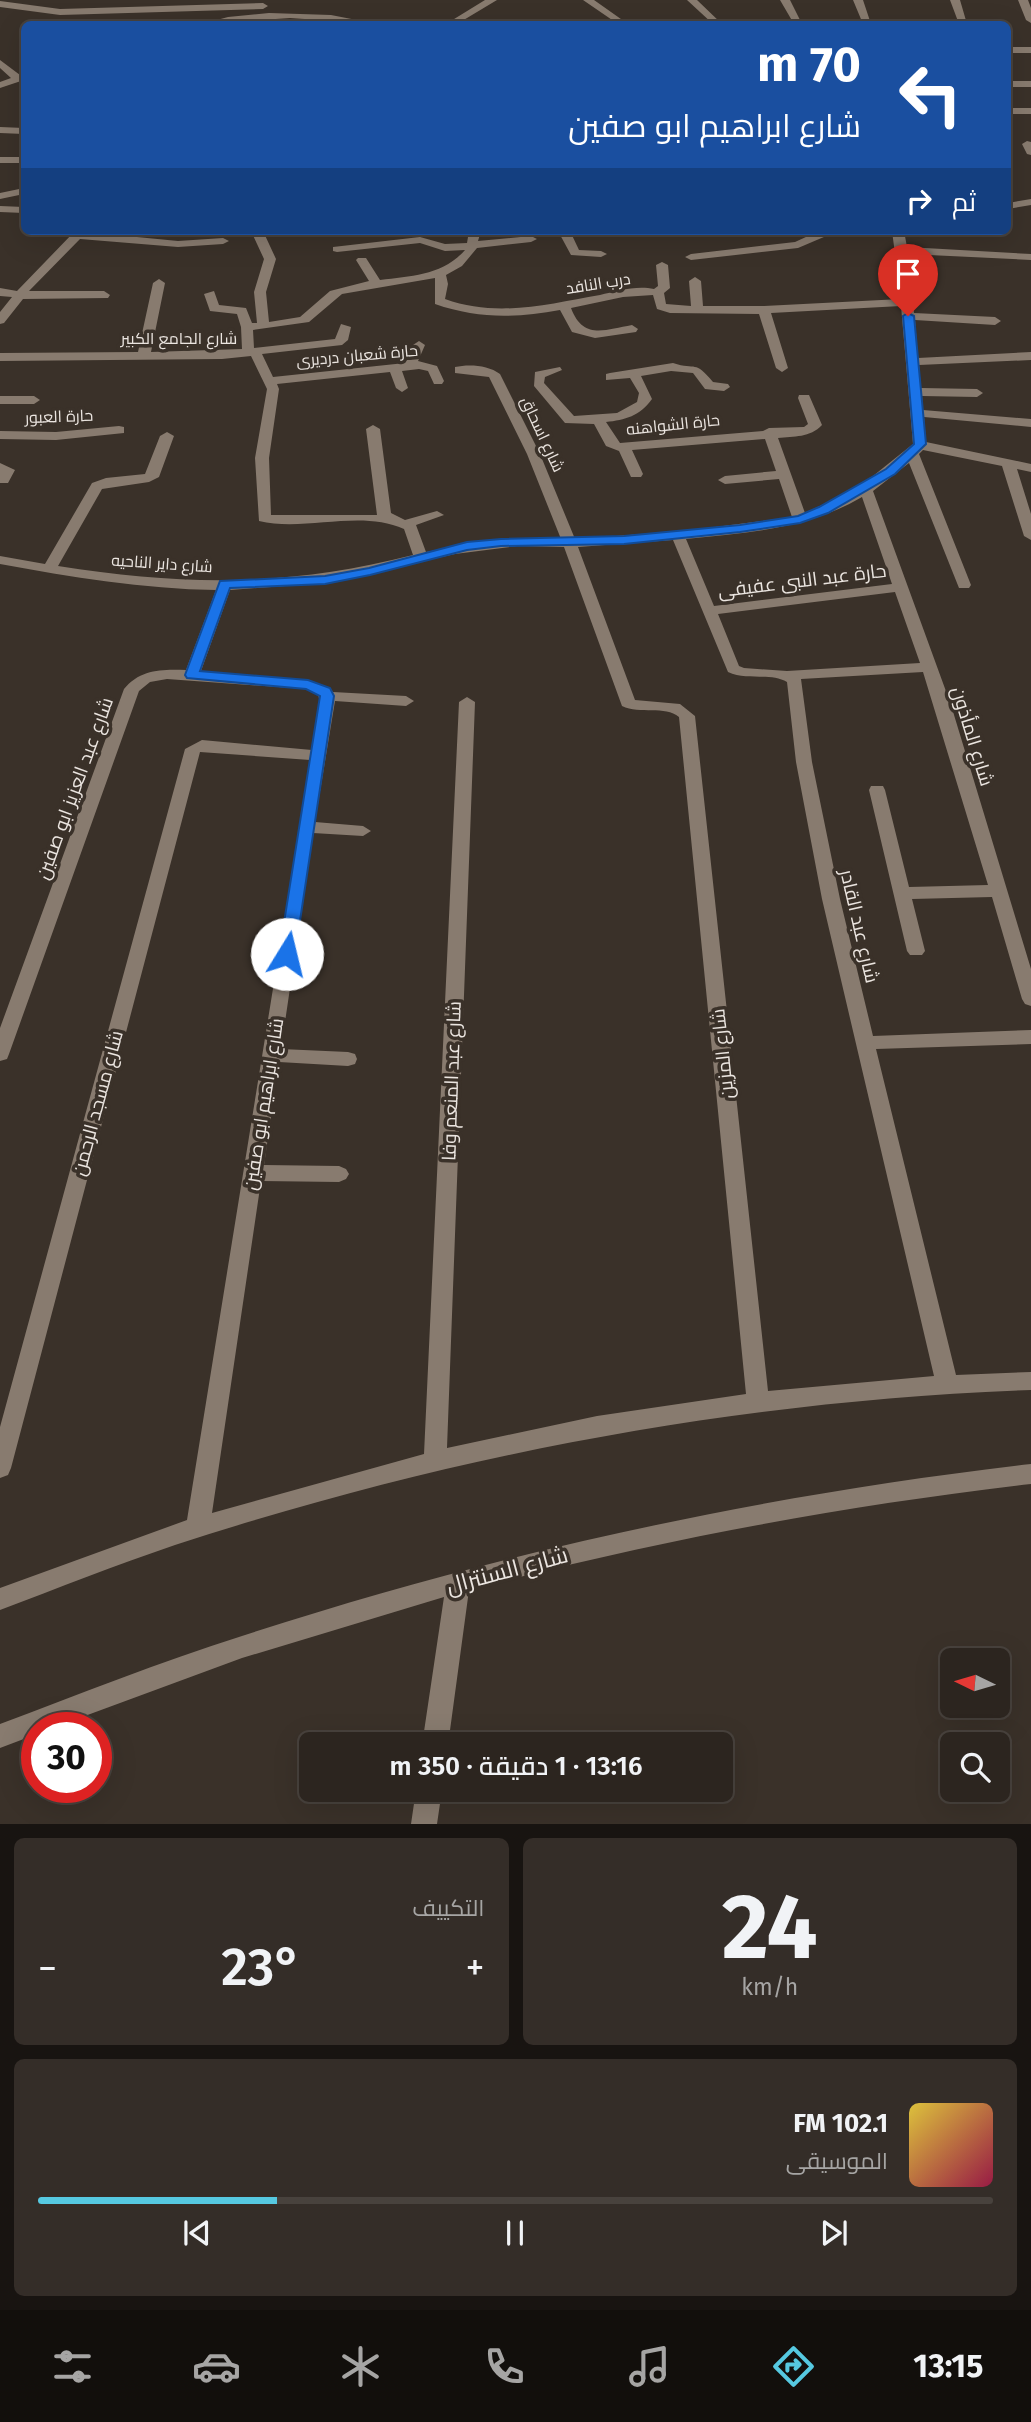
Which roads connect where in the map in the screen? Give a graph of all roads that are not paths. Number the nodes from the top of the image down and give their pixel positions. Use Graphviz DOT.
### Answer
graph roads {
  1 [pos="492,0"];
  2 [pos="589,0"];
  3 [pos="692,0"];
  4 [pos="785,0"];
  5 [pos="858,0"];
  6 [pos="955,0"];
  7 [pos="1023,0"];
  8 [pos="0,4"];
  9 [pos="263,7"];
  10 [pos="19,8"];
  11 [pos="0,15"];
  12 [pos="278,20"];
  13 [pos="1031,20"];
  14 [pos="220,21"];
  15 [pos="310,21"];
  16 [pos="456,21"];
  17 [pos="619,21"];
  18 [pos="715,21"];
  19 [pos="796,21"];
  20 [pos="866,21"];
  21 [pos="961,21"];
  22 [pos="1011,50"];
  23 [pos="1031,50"];
  24 [pos="0,63"];
  25 [pos="21,77"];
  26 [pos="21,78"];
  27 [pos="1011,84"];
  28 [pos="1031,84"];
  29 [pos="0,85"];
  30 [pos="1011,111"];
  31 [pos="1031,111"];
  32 [pos="0,130"];
  33 [pos="20,131"];
  34 [pos="0,160"];
  35 [pos="21,160"];
  36 [pos="21,192"];
  37 [pos="0,196"];
  38 [pos="1031,202"];
  39 [pos="1011,205"];
  40 [pos="0,209"];
  41 [pos="21,210"];
  42 [pos="77,235"];
  43 [pos="96,235"];
  44 [pos="259,235"];
  45 [pos="474,235"];
  46 [pos="566,235"];
  47 [pos="818,235"];
  48 [pos="899,235"];
  49 [pos="531,239"];
  50 [pos="223,241"];
  51 [pos="472,246"];
  52 [pos="337,249"];
  53 [pos="902,250"];
  54 [pos="601,254"];
  55 [pos="691,257"];
  56 [pos="1031,257"];
  57 [pos="362,260"];
  58 [pos="396,265"];
  59 [pos="662,265"];
  60 [pos="440,274"];
  61 [pos="406,280"];
  62 [pos="695,281"];
  63 [pos="159,283"];
  64 [pos="377,284"];
  65 [pos="0,292"];
  66 [pos="656,292"];
  67 [pos="210,294"];
  68 [pos="20,295"];
  69 [pos="104,295"];
  70 [pos="564,304"];
  71 [pos="696,309"];
  72 [pos="908,309"];
  73 [pos="764,310"];
  74 [pos="0,320"];
  75 [pos="995,321"];
  76 [pos="263,325"];
  77 [pos="247,327"];
  78 [pos="345,327"];
  79 [pos="632,329"];
  80 [pos="419,345"];
  81 [pos="251,353"];
  82 [pos="144,354"];
  83 [pos="1031,356"];
  84 [pos="0,357"];
  85 [pos="912,362"];
  86 [pos="410,365"];
  87 [pos="394,367"];
  88 [pos="782,368"];
  89 [pos="459,370"];
  90 [pos="556,370"];
  91 [pos="633,373"];
  92 [pos="610,377"];
  93 [pos="271,381"];
  94 [pos="438,381"];
  95 [pos="724,387"];
  96 [pos="402,388"];
  97 [pos="915,392"];
  98 [pos="977,393"];
  99 [pos="804,398"];
  100 [pos="0,400"];
  101 [pos="34,400"];
  102 [pos="917,413"];
  103 [pos="596,419"];
  104 [pos="1031,423"];
  105 [pos="373,429"];
  106 [pos="119,430"];
  107 [pos="769,432"];
  108 [pos="0,435"];
  109 [pos="167,436"];
  110 [pos="624,447"];
  111 [pos="916,449"];
  112 [pos="1008,463"];
  113 [pos="1031,468"];
  114 [pos="636,474"];
  115 [pos="784,474"];
  116 [pos="725,480"];
  117 [pos="865,488"];
  118 [pos="437,515"];
  119 [pos="388,519"];
  120 [pos="800,519"];
  121 [pos="405,524"];
  122 [pos="678,536"];
  123 [pos="1031,536"];
  124 [pos="570,543"];
  125 [pos="421,558"];
  126 [pos="0,559"];
  127 [pos="49,569"];
  128 [pos="225,584"];
  129 [pos="964,585"];
  130 [pos="901,587"];
  131 [pos="708,611"];
  132 [pos="930,667"];
  133 [pos="192,675"];
  134 [pos="789,675"];
  135 [pos="327,696"];
  136 [pos="406,701"];
  137 [pos="467,702"];
  138 [pos="318,756"];
  139 [pos="877,790"];
  140 [pos="306,827"];
  141 [pos="363,831"];
  142 [pos="997,891"];
  143 [pos="904,892"];
  144 [pos="916,951"];
  145 [pos="1031,999"];
  146 [pos="1031,1037"];
  147 [pos="866,1043"];
  148 [pos="0,1054"];
  149 [pos="271,1055"];
  150 [pos="348,1059"];
  151 [pos="253,1173"];
  152 [pos="339,1174"];
  153 [pos="1031,1381"];
  154 [pos="947,1383"];
  155 [pos="758,1401"];
  156 [pos="435,1460"];
  157 [pos="0,1468"];
  158 [pos="1031,1474"];
  159 [pos="198,1527"];
  160 [pos="458,1582"];
  161 [pos="0,1600"];
  162 [pos="437,1732"];
  163 [pos="0,1736"];
  164 [pos="427,1802"];
  165 [pos="424,1824"];
  1 -- 16 [label="street"];
  2 -- 17 [label="street"];
  3 -- 18 [label="street"];
  4 -- 19 [label="street"];
  5 -- 20 [label="street"];
  6 -- 21 [label="street"];
  7 -- 13 [label="street"];
  8 -- 10 [label="street"];
  9 -- 10 [label="street"];
  9 -- 12 [label="street"];
  9 -- 14 [label="street"];
  10 -- 11 [label="street"];
  12 -- 15 [label="street"];
  22 -- 23 [label="street"];
  24 -- 25 [label="street"];
  26 -- 29 [label="street"];
  27 -- 28 [label="street"];
  30 -- 31 [label="street"];
  32 -- 33 [label="street"];
  34 -- 35 [label="street"];
  36 -- 37 [label="street"];
  38 -- 39 [label="street"];
  40 -- 41 [label="street"];
  42 -- 68 [label="street"];
  43 -- 50 [label="street"];
  44 -- 76 [label="street"];
  45 -- 51 [label="street"];
  46 -- 54 [label="street"];
  47 -- 55 [label="street"];
  48 -- 53 [label="street"];
  49 -- 51 [label="street"];
  51 -- 52 [label="street"];
  51 -- 60 [label="street"];
  53 -- 56 [label="street"];
  53 -- 72 [label="street"];
  57 -- 64 [label="street"];
  58 -- 61 [label="street"];
  59 -- 66 [label="street"];
  60 -- 61 [label="street"];
  60 -- 70 [label="street, درب النافد"];
  61 -- 64 [label="street"];
  62 -- 71 [label="street"];
  63 -- 82 [label="street"];
  64 -- 76 [label="street"];
  65 -- 68 [label="street"];
  66 -- 70 [label="street, درب النافد"];
  66 -- 71 [label="street, درب النافد"];
  67 -- 77 [label="street"];
  68 -- 69 [label="street"];
  68 -- 74 [label="street"];
  70 -- 79 [label="street"];
  71 -- 73 [label="street, درب النافد"];
  72 -- 73 [label="street, درب النافد"];
  72 -- 75 [label="street, درب النافد"];
  72 -- 85 [label="street"];
  73 -- 88 [label="street"];
  76 -- 77 [label="street"];
  77 -- 81 [label="street"];
  78 -- 81 [label="street, شارع الجامع الكبير"];
  80 -- 86 [label="street"];
  81 -- 82 [label="street, شارع الجامع الكبير"];
  81 -- 93 [label="street"];
  82 -- 84 [label="street, شارع الجامع الكبير"];
  83 -- 85 [label="street"];
  85 -- 97 [label="street"];
  86 -- 87 [label="street, حارة شعبان درديرى"];
  86 -- 94 [label="street, حارة شعبان درديرى"];
  87 -- 93 [label="street, حارة شعبان درديرى"];
  87 -- 96 [label="street"];
  89 -- 124 [label="street, شارع اسحاق"];
  90 -- 103 [label="street, حارة الشواهنه"];
  91 -- 92 [label="street, حارة الشواهنه"];
  91 -- 95 [label="street, حارة الشواهنه"];
  91 -- 103 [label="street, حارة الشواهنه"];
  93 -- 119 [label="street"];
  97 -- 98 [label="street"];
  97 -- 102 [label="street"];
  99 -- 107 [label="street, حارة الشواهنه"];
  100 -- 101 [label="street, حارة العبور"];
  102 -- 104 [label="street"];
  102 -- 111 [label="street"];
  103 -- 110 [label="street, حارة الشواهنه"];
  105 -- 119 [label="street"];
  106 -- 108 [label="street, حارة العبور"];
  107 -- 110 [label="street, حارة الشواهنه"];
  107 -- 115 [label="street"];
  109 -- 127 [label="street"];
  110 -- 114 [label="street"];
  111 -- 112 [label="street"];
  111 -- 117 [label="street, شارع داير الناحيه"];
  111 -- 129 [label="street"];
  112 -- 113 [label="street"];
  112 -- 123 [label="street"];
  115 -- 116 [label="street"];
  115 -- 120 [label="street"];
  117 -- 120 [label="street, شارع داير الناحيه"];
  117 -- 130 [label="street, شارع المأذون"];
  118 -- 121 [label="street"];
  119 -- 121 [label="street"];
  120 -- 122 [label="street, شارع داير الناحيه"];
  121 -- 125 [label="street"];
  122 -- 124 [label="street, شارع داير الناحيه"];
  122 -- 131 [label="street"];
  124 -- 125 [label="street, شارع داير الناحيه"];
  124 -- 155 [label="street, شارع المزين"];
  125 -- 128 [label="street, شارع داير الناحيه"];
  126 -- 127 [label="street, شارع داير الناحيه"];
  127 -- 128 [label="street, شارع داير الناحيه"];
  128 -- 133 [label="street"];
  130 -- 131 [label="street, حارة عبد النبى عفيفى"];
  130 -- 132 [label="street, شارع المأذون"];
  131 -- 134 [label="street"];
  132 -- 134 [label="street"];
  132 -- 142 [label="street, شارع المأذون"];
  133 -- 135 [label="street"];
  133 -- 148 [label="street, شارع عبد العزيز ابو صفين"];
  134 -- 147 [label="street, شارع عبد القادر"];
  135 -- 136 [label="street"];
  135 -- 138 [label="street, شارع ابراهيم ابو صفين"];
  137 -- 156 [label="street, شارع عبد المنعم وفا"];
  138 -- 140 [label="street, شارع ابراهيم ابو صفين"];
  138 -- 157 [label="street, شارع مسجد الرحمن"];
  139 -- 143 [label="street"];
  140 -- 141 [label="street"];
  140 -- 149 [label="street, شارع ابراهيم ابو صفين"];
  142 -- 143 [label="street"];
  142 -- 145 [label="street, شارع المأذون"];
  143 -- 144 [label="street"];
  146 -- 147 [label="street"];
  147 -- 154 [label="street, شارع عبد القادر"];
  149 -- 150 [label="street"];
  149 -- 151 [label="street, شارع ابراهيم ابو صفين"];
  151 -- 152 [label="street"];
  151 -- 159 [label="street, شارع ابراهيم ابو صفين"];
  153 -- 154 [label="street"];
  154 -- 155 [label="street"];
  155 -- 156 [label="street"];
  156 -- 159 [label="street"];
  158 -- 160 [label="street, شارع السنترال"];
  159 -- 161 [label="street"];
  160 -- 162 [label="street"];
  160 -- 163 [label="street, شارع السنترال"];
  164 -- 165 [label="street"];
}
